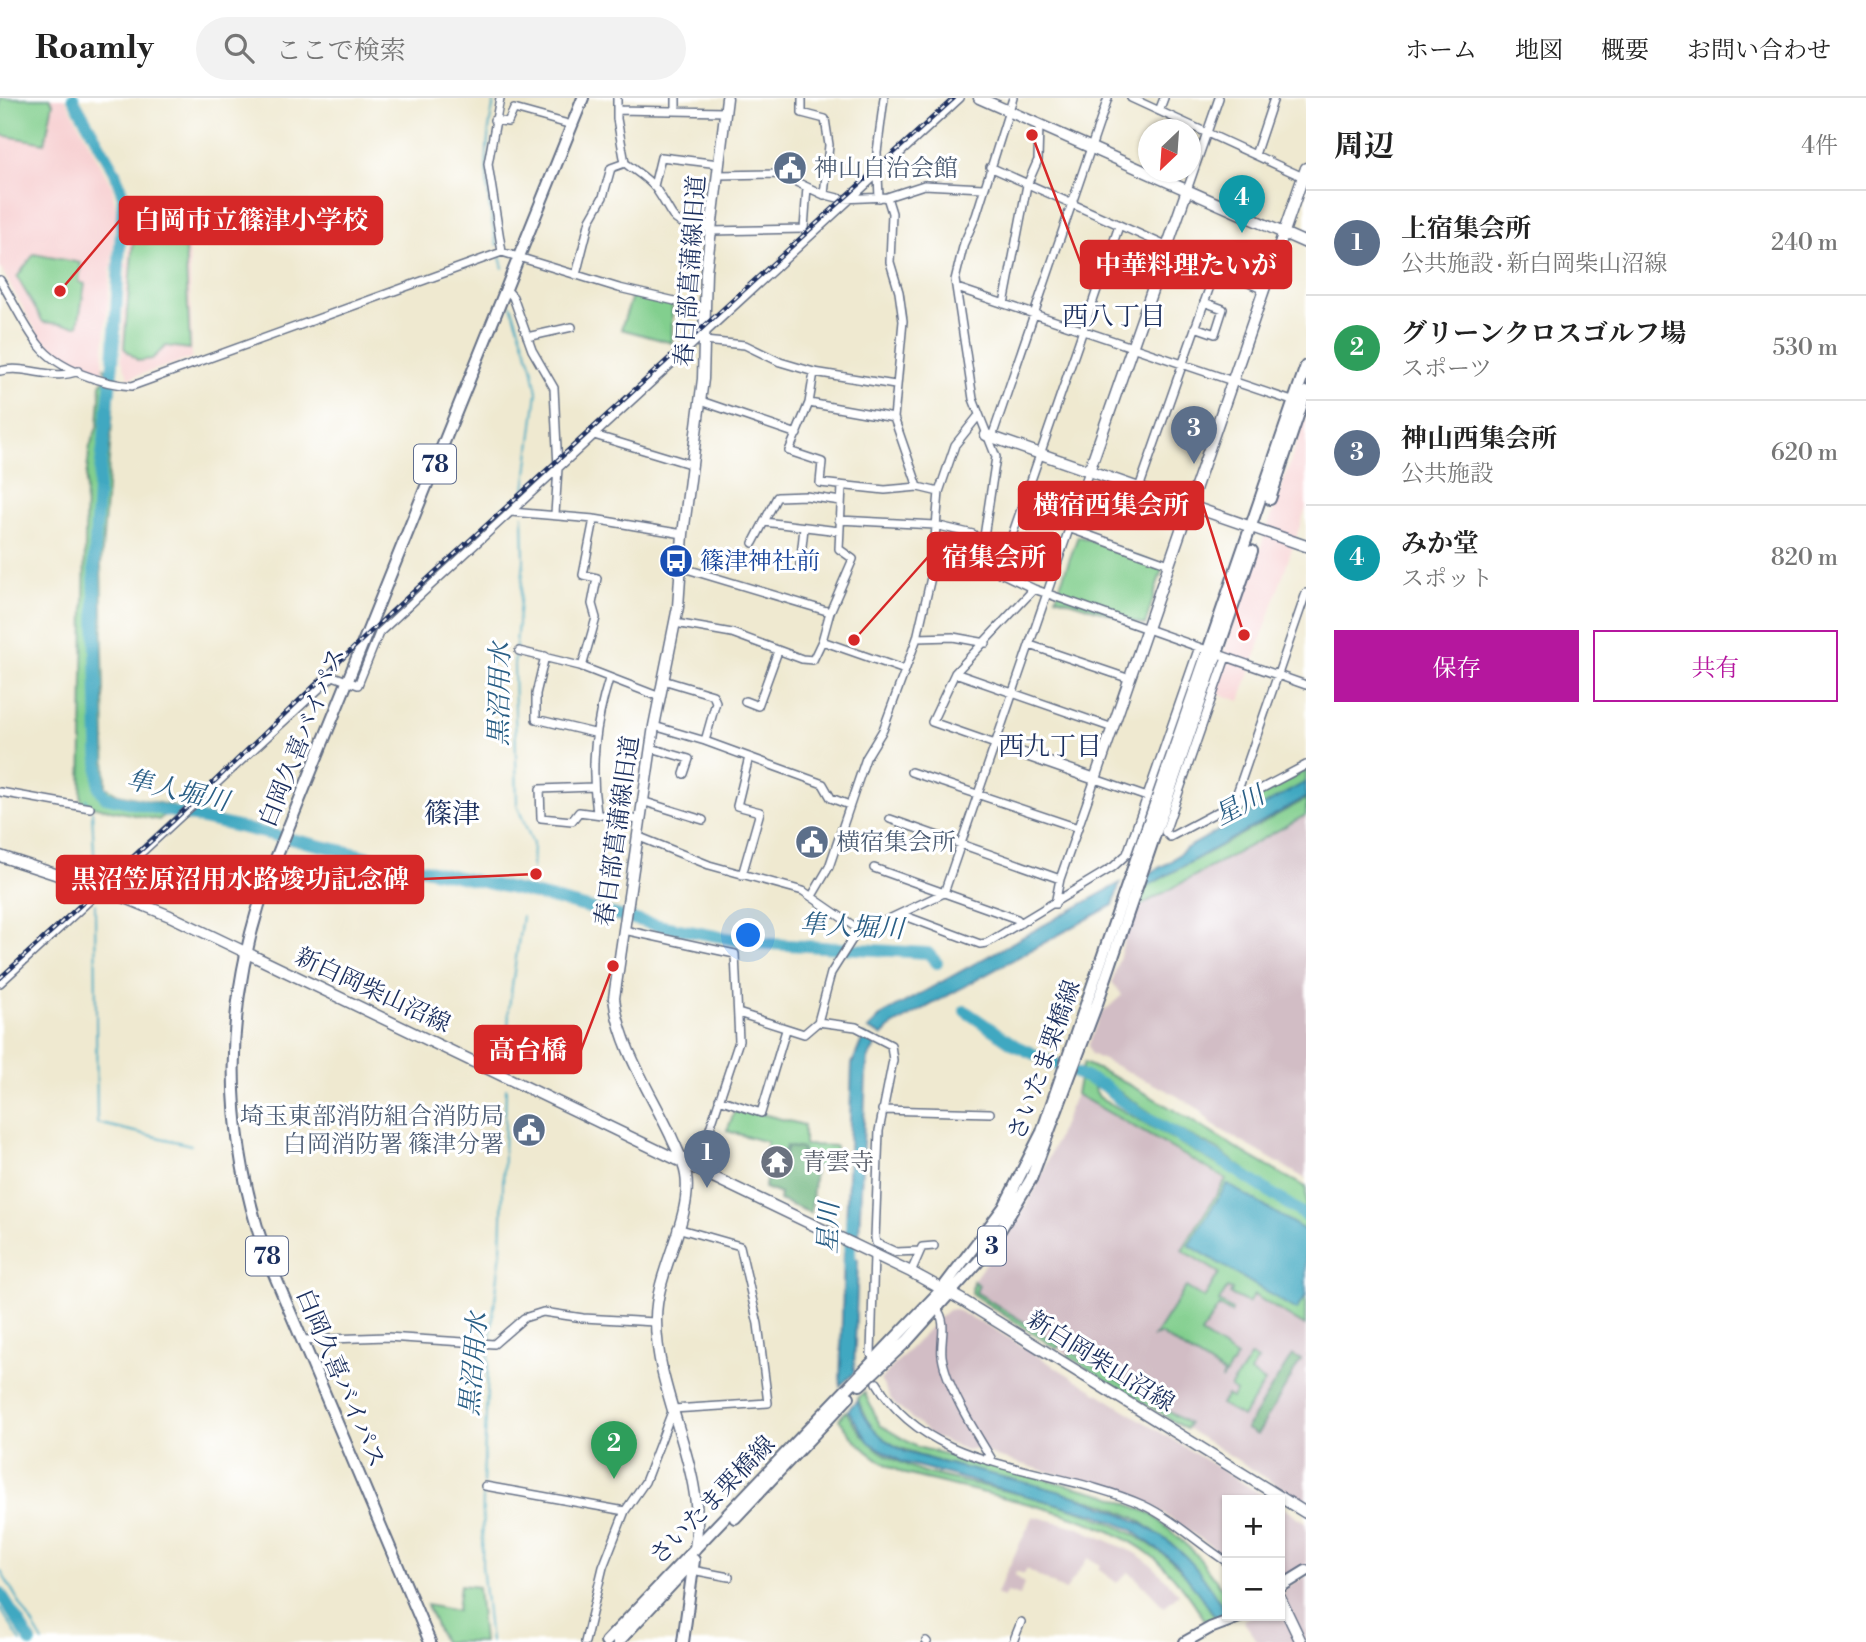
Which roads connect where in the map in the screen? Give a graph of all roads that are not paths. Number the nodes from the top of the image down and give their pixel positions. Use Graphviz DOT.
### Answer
graph roads {
  1 [pos="500,98"];
  2 [pos="583,98"];
  3 [pos="617,98"];
  4 [pos="676,98"];
  5 [pos="727,98"];
  6 [pos="802,98"];
  7 [pos="884,98"];
  8 [pos="960,98"];
  9 [pos="979,98"];
  10 [pos="1013,98"];
  11 [pos="1108,98"];
  12 [pos="1131,98"];
  13 [pos="1164,98"];
  14 [pos="1219,98"];
  15 [pos="1274,98"];
  16 [pos="676,108"];
  17 [pos="618,110"];
  18 [pos="1159,111"];
  19 [pos="725,112"];
  20 [pos="1010,112"];
  21 [pos="494,120"];
  22 [pos="1039,124"];
  23 [pos="572,125"];
  24 [pos="1206,133"];
  25 [pos="1091,147"];
  26 [pos="1255,155"];
  27 [pos="625,163"];
  28 [pos="990,167"];
  29 [pos="719,169"];
  30 [pos="1305,172"];
  31 [pos="877,174"];
  32 [pos="1027,185"];
  33 [pos="654,186"];
  34 [pos="807,187"];
  35 [pos="984,188"];
  36 [pos="1187,190"];
  37 [pos="824,195"];
  38 [pos="883,198"];
  39 [pos="849,199"];
  40 [pos="1071,205"];
  41 [pos="1119,226"];
  42 [pos="712,229"];
  43 [pos="1284,232"];
  44 [pos="1306,243"];
  45 [pos="1167,247"];
  46 [pos="502,252"];
  47 [pos="519,256"];
  48 [pos="1216,269"];
  49 [pos="576,275"];
  50 [pos="0,280"];
  51 [pos="957,288"];
  52 [pos="506,289"];
  53 [pos="1264,290"];
  54 [pos="1204,302"];
  55 [pos="1004,304"];
  56 [pos="705,308"];
  57 [pos="1034,314"];
  58 [pos="572,327"];
  59 [pos="1195,327"];
  60 [pos="1083,331"];
  61 [pos="527,337"];
  62 [pos="704,337"];
  63 [pos="1132,347"];
  64 [pos="1182,364"];
  65 [pos="1306,366"];
  66 [pos="0,371"];
  67 [pos="78,371"];
  68 [pos="814,372"];
  69 [pos="1234,381"];
  70 [pos="895,385"];
  71 [pos="1306,392"];
  72 [pos="701,401"];
  73 [pos="809,402"];
  74 [pos="1301,404"];
  75 [pos="979,415"];
  76 [pos="894,418"];
  77 [pos="797,434"];
  78 [pos="594,435"];
  79 [pos="989,436"];
  80 [pos="1038,453"];
  81 [pos="693,464"];
  82 [pos="558,468"];
  83 [pos="1089,471"];
  84 [pos="842,486"];
  85 [pos="918,487"];
  86 [pos="1139,488"];
  87 [pos="939,492"];
  88 [pos="841,501"];
  89 [pos="1190,506"];
  90 [pos="511,512"];
  91 [pos="555,514"];
  92 [pos="594,519"];
  93 [pos="839,520"];
  94 [pos="764,522"];
  95 [pos="935,525"];
  96 [pos="804,528"];
  97 [pos="1071,529"];
  98 [pos="1256,529"];
  99 [pos="839,531"];
  100 [pos="683,534"];
  101 [pos="753,543"];
  102 [pos="1306,545"];
  103 [pos="934,549"];
  104 [pos="1169,564"];
  105 [pos="800,565"];
  106 [pos="680,567"];
  107 [pos="999,573"];
  108 [pos="1034,589"];
  109 [pos="1306,593"];
  110 [pos="1048,594"];
  111 [pos="830,612"];
  112 [pos="675,623"];
  113 [pos="1146,628"];
  114 [pos="917,638"];
  115 [pos="822,641"];
  116 [pos="986,643"];
  117 [pos="1030,645"];
  118 [pos="778,651"];
  119 [pos="519,652"];
  120 [pos="1212,652"];
  121 [pos="545,656"];
  122 [pos="582,667"];
  123 [pos="905,670"];
  124 [pos="955,673"];
  125 [pos="1278,675"];
  126 [pos="610,679"];
  127 [pos="1130,679"];
  128 [pos="663,680"];
  129 [pos="348,681"];
  130 [pos="1306,685"];
  131 [pos="1013,694"];
  132 [pos="660,697"];
  133 [pos="745,701"];
  134 [pos="654,726"];
  135 [pos="1113,728"];
  136 [pos="594,733"];
  137 [pos="705,741"];
  138 [pos="995,744"];
  139 [pos="650,748"];
  140 [pos="748,757"];
  141 [pos="1305,764"];
  142 [pos="911,772"];
  143 [pos="684,774"];
  144 [pos="1095,779"];
  145 [pos="593,787"];
  146 [pos="0,792"];
  147 [pos="978,794"];
  148 [pos="1147,797"];
  149 [pos="642,801"];
  150 [pos="1237,803"];
  151 [pos="849,805"];
  152 [pos="90,808"];
  153 [pos="597,813"];
  154 [pos="639,820"];
  155 [pos="703,820"];
  156 [pos="890,820"];
  157 [pos="1078,828"];
  158 [pos="637,836"];
  159 [pos="960,845"];
  160 [pos="0,856"];
  161 [pos="874,868"];
  162 [pos="742,875"];
  163 [pos="1060,879"];
  164 [pos="101,889"];
  165 [pos="944,893"];
  166 [pos="812,897"];
  167 [pos="1055,904"];
  168 [pos="900,914"];
  169 [pos="1021,923"];
  170 [pos="624,928"];
  171 [pos="861,931"];
  172 [pos="245,952"];
  173 [pos="0,983"];
  174 [pos="738,1013"];
  175 [pos="818,1022"];
  176 [pos="786,1030"];
  177 [pos="1071,1063"];
  178 [pos="719,1099"];
  179 [pos="882,1110"];
  180 [pos="990,1112"];
  181 [pos="683,1164"];
  182 [pos="696,1170"];
  183 [pos="677,1228"];
  184 [pos="934,1245"];
  185 [pos="920,1251"];
  186 [pos="872,1254"];
  187 [pos="911,1272"];
  188 [pos="947,1291"];
  189 [pos="937,1309"];
  190 [pos="656,1322"];
  191 [pos="302,1340"];
  192 [pos="871,1354"];
  193 [pos="870,1377"];
  194 [pos="673,1409"];
  195 [pos="991,1458"];
  196 [pos="485,1486"];
  197 [pos="625,1511"];
  198 [pos="1306,1513"];
  199 [pos="1222,1558"];
  200 [pos="694,1560"];
  201 [pos="1306,1571"];
  202 [pos="729,1577"];
  203 [pos="1285,1584"];
  204 [pos="1285,1608"];
  205 [pos="1228,1621"];
  206 [pos="1021,1622"];
  207 [pos="430,1642"];
  208 [pos="585,1642"];
  209 [pos="606,1642"];
  210 [pos="618,1642"];
  211 [pos="683,1642"];
  212 [pos="1013,1642"];
  213 [pos="1185,1642"];
  214 [pos="1301,1642"];
  1 -- 21 [label="street"];
  2 -- 23 [label="main road, 白岡久喜バイパス / 78"];
  3 -- 17 [label="street"];
  4 -- 16 [label="street"];
  5 -- 19 [label="street, 春日部菖蒲線旧道"];
  6 -- 37 [label="street"];
  7 -- 31 [label="street"];
  8 -- 31 [label="street"];
  9 -- 20 [label="street"];
  10 -- 20 [label="street"];
  11 -- 25 [label="street"];
  12 -- 18 [label="street"];
  13 -- 18 [label="street"];
  14 -- 24 [label="street"];
  15 -- 26 [label="street"];
  16 -- 17 [label="street"];
  16 -- 19 [label="street"];
  17 -- 27 [label="street"];
  18 -- 24 [label="street"];
  19 -- 29 [label="street, 春日部菖蒲線旧道"];
  20 -- 22 [label="street"];
  20 -- 28 [label="street"];
  21 -- 23 [label="street"];
  21 -- 46 [label="street"];
  22 -- 25 [label="street"];
  22 -- 32 [label="street"];
  23 -- 47 [label="main road, 白岡久喜バイパス / 78"];
  24 -- 26 [label="street"];
  24 -- 36 [label="street"];
  25 -- 36 [label="street"];
  25 -- 40 [label="street"];
  26 -- 30 [label="street"];
  27 -- 33 [label="street"];
  27 -- 49 [label="street"];
  28 -- 32 [label="street"];
  28 -- 35 [label="street"];
  29 -- 33 [label="street"];
  29 -- 34 [label="street"];
  29 -- 42 [label="street, 春日部菖蒲線旧道"];
  30 -- 43 [label="street"];
  31 -- 38 [label="street"];
  31 -- 39 [label="street"];
  32 -- 40 [label="street"];
  32 -- 55 [label="street"];
  33 -- 42 [label="street"];
  34 -- 37 [label="street"];
  34 -- 42 [label="street"];
  35 -- 38 [label="street"];
  35 -- 51 [label="street"];
  36 -- 43 [label="street"];
  36 -- 45 [label="street"];
  37 -- 39 [label="street"];
  38 -- 39 [label="street"];
  38 -- 70 [label="street"];
  39 -- 62 [label="street"];
  40 -- 41 [label="street"];
  40 -- 57 [label="street"];
  41 -- 45 [label="street"];
  41 -- 60 [label="street"];
  42 -- 56 [label="street, 春日部菖蒲線旧道"];
  43 -- 44 [label="street"];
  43 -- 53 [label="street"];
  45 -- 48 [label="street"];
  45 -- 63 [label="street"];
  46 -- 47 [label="street"];
  46 -- 67 [label="street"];
  47 -- 49 [label="street"];
  47 -- 52 [label="main road, 白岡久喜バイパス / 78"];
  48 -- 53 [label="street"];
  48 -- 54 [label="street"];
  49 -- 56 [label="street"];
  50 -- 67 [label="street"];
  51 -- 55 [label="street"];
  51 -- 75 [label="street"];
  52 -- 61 [label="street"];
  52 -- 129 [label="main road, 白岡久喜バイパス / 78"];
  53 -- 69 [label="street"];
  54 -- 59 [label="street"];
  54 -- 59 [label="street"];
  55 -- 57 [label="street"];
  56 -- 62 [label="street, 春日部菖蒲線旧道"];
  57 -- 60 [label="street"];
  57 -- 79 [label="street"];
  58 -- 61 [label="street"];
  59 -- 64 [label="street"];
  60 -- 63 [label="street"];
  60 -- 80 [label="street"];
  61 -- 82 [label="street"];
  62 -- 68 [label="street"];
  62 -- 72 [label="street, 春日部菖蒲線旧道"];
  62 -- 78 [label="street"];
  63 -- 64 [label="street"];
  63 -- 83 [label="street"];
  64 -- 69 [label="street"];
  64 -- 86 [label="street"];
  65 -- 74 [label="main road, さいたま栗橋線 / 3"];
  66 -- 67 [label="street"];
  68 -- 70 [label="street"];
  68 -- 73 [label="street"];
  69 -- 74 [label="street"];
  69 -- 89 [label="street"];
  70 -- 76 [label="street"];
  71 -- 74 [label="main road, さいたま栗橋線 / 3"];
  72 -- 77 [label="street"];
  72 -- 81 [label="street, 春日部菖蒲線旧道"];
  73 -- 76 [label="street"];
  73 -- 77 [label="street"];
  74 -- 98 [label="main road, さいたま栗橋線 / 3"];
  75 -- 79 [label="street"];
  75 -- 87 [label="street"];
  76 -- 85 [label="street"];
  77 -- 84 [label="street"];
  78 -- 81 [label="street"];
  78 -- 82 [label="street"];
  79 -- 80 [label="street"];
  79 -- 107 [label="street"];
  80 -- 83 [label="street"];
  80 -- 107 [label="street"];
  81 -- 100 [label="street, 春日部菖蒲線旧道"];
  82 -- 90 [label="street"];
  82 -- 91 [label="street"];
  83 -- 86 [label="street"];
  83 -- 97 [label="street"];
  84 -- 85 [label="street"];
  84 -- 88 [label="street"];
  85 -- 87 [label="street"];
  86 -- 89 [label="street"];
  87 -- 95 [label="street"];
  88 -- 93 [label="street"];
  88 -- 94 [label="street"];
  89 -- 98 [label="street"];
  89 -- 104 [label="street"];
  90 -- 91 [label="street"];
  90 -- 129 [label="street"];
  91 -- 92 [label="street"];
  92 -- 100 [label="street"];
  92 -- 122 [label="street"];
  93 -- 95 [label="street"];
  93 -- 99 [label="street"];
  94 -- 96 [label="street"];
  94 -- 101 [label="street"];
  95 -- 103 [label="street"];
  95 -- 103 [label="street"];
  96 -- 99 [label="street"];
  96 -- 105 [label="street"];
  97 -- 104 [label="street"];
  97 -- 110 [label="street"];
  98 -- 102 [label="street"];
  98 -- 120 [label="main road, さいたま栗橋線 / 3"];
  99 -- 111 [label="street"];
  100 -- 106 [label="street, 春日部菖蒲線旧道"];
  103 -- 114 [label="street"];
  104 -- 113 [label="street"];
  106 -- 111 [label="street"];
  106 -- 112 [label="street, 春日部菖蒲線旧道"];
  107 -- 108 [label="street"];
  108 -- 110 [label="street"];
  108 -- 116 [label="street"];
  109 -- 125 [label="street"];
  110 -- 113 [label="street"];
  110 -- 117 [label="street"];
  111 -- 115 [label="street"];
  112 -- 118 [label="street"];
  112 -- 128 [label="street, 春日部菖蒲線旧道"];
  113 -- 120 [label="street"];
  113 -- 127 [label="street"];
  114 -- 116 [label="street"];
  114 -- 123 [label="street"];
  115 -- 118 [label="street"];
  115 -- 123 [label="street"];
  116 -- 124 [label="street"];
  117 -- 127 [label="street"];
  117 -- 131 [label="street"];
  118 -- 133 [label="street"];
  119 -- 121 [label="street"];
  120 -- 125 [label="street"];
  120 -- 148 [label="street"];
  120 -- 150 [label="street"];
  120 -- 177 [label="main road, さいたま栗橋線 / 3"];
  120 -- 177 [label="main road, さいたま栗橋線 / 3"];
  121 -- 122 [label="street"];
  121 -- 136 [label="street"];
  122 -- 126 [label="street"];
  123 -- 151 [label="street"];
  124 -- 131 [label="street"];
  124 -- 138 [label="street"];
  125 -- 130 [label="street"];
  125 -- 150 [label="street"];
  126 -- 132 [label="street"];
  126 -- 136 [label="street"];
  127 -- 135 [label="street"];
  128 -- 132 [label="street, 春日部菖蒲線旧道"];
  128 -- 137 [label="street"];
  129 -- 164 [label="street"];
  129 -- 172 [label="main road, 白岡久喜バイパス / 78"];
  131 -- 135 [label="street"];
  131 -- 138 [label="street"];
  132 -- 134 [label="street, 春日部菖蒲線旧道"];
  134 -- 137 [label="street"];
  134 -- 139 [label="street, 春日部菖蒲線旧道"];
  135 -- 144 [label="street"];
  136 -- 145 [label="street"];
  137 -- 140 [label="street"];
  138 -- 144 [label="street"];
  138 -- 147 [label="street"];
  139 -- 143 [label="street"];
  139 -- 149 [label="street, 春日部菖蒲線旧道"];
  140 -- 151 [label="street"];
  140 -- 162 [label="street"];
  141 -- 150 [label="street"];
  142 -- 147 [label="street"];
  144 -- 148 [label="street"];
  144 -- 157 [label="street"];
  145 -- 153 [label="street"];
  145 -- 153 [label="street"];
  146 -- 152 [label="street"];
  147 -- 157 [label="street"];
  147 -- 159 [label="street"];
  148 -- 167 [label="street"];
  149 -- 154 [label="street, 春日部菖蒲線旧道"];
  149 -- 155 [label="street"];
  151 -- 166 [label="street"];
  153 -- 154 [label="street"];
  154 -- 158 [label="street, 春日部菖蒲線旧道"];
  156 -- 159 [label="street"];
  157 -- 163 [label="street"];
  158 -- 162 [label="street"];
  158 -- 170 [label="street, 春日部菖蒲線旧道"];
  159 -- 163 [label="street"];
  159 -- 165 [label="street"];
  160 -- 164 [label="street, 新白岡柴山沼線"];
  161 -- 165 [label="street"];
  162 -- 166 [label="street"];
  163 -- 167 [label="street"];
  164 -- 172 [label="street, 新白岡柴山沼線"];
  164 -- 173 [label="street"];
  165 -- 168 [label="street"];
  165 -- 169 [label="street"];
  166 -- 171 [label="street"];
  167 -- 169 [label="street"];
  168 -- 169 [label="street"];
  168 -- 171 [label="street"];
  170 -- 174 [label="street"];
  170 -- 181 [label="street, 春日部菖蒲線旧道"];
  171 -- 175 [label="street"];
  172 -- 181 [label="street, 新白岡柴山沼線"];
  172 -- 191 [label="main road, 白岡久喜バイパス / 78"];
  174 -- 176 [label="street"];
  174 -- 178 [label="street"];
  175 -- 176 [label="street"];
  175 -- 179 [label="street"];
  176 -- 178 [label="street"];
  177 -- 188 [label="main road, さいたま栗橋線 / 3"];
  178 -- 182 [label="street"];
  179 -- 180 [label="street"];
  179 -- 185 [label="street"];
  181 -- 182 [label="street, 新白岡柴山沼線"];
  181 -- 183 [label="street, 春日部菖蒲線旧道"];
  182 -- 186 [label="street, 新白岡柴山沼線"];
  183 -- 190 [label="street, 春日部菖蒲線旧道"];
  183 -- 194 [label="street"];
  184 -- 185 [label="street"];
  185 -- 187 [label="street"];
  186 -- 187 [label="street, 新白岡柴山沼線"];
  186 -- 192 [label="street"];
  187 -- 188 [label="street, 新白岡柴山沼線"];
  188 -- 189 [label="main road, さいたま栗橋線 / 3"];
  188 -- 193 [label="main road, さいたま栗橋線 / 3"];
  188 -- 198 [label="street, 新白岡柴山沼線"];
  189 -- 193 [label="main road, さいたま栗橋線 / 3"];
  189 -- 195 [label="street"];
  190 -- 191 [label="street"];
  190 -- 194 [label="street, 春日部菖蒲線旧道"];
  191 -- 207 [label="main road, 白岡久喜バイパス / 78"];
  193 -- 195 [label="street"];
  193 -- 200 [label="main road, さいたま栗橋線 / 3"];
  194 -- 197 [label="street"];
  194 -- 200 [label="street, 春日部菖蒲線旧道"];
  195 -- 199 [label="street"];
  196 -- 197 [label="street"];
  197 -- 208 [label="street"];
  200 -- 202 [label="street"];
  200 -- 209 [label="main road, さいたま栗橋線 / 3"];
  200 -- 210 [label="main road, さいたま栗橋線 / 3"];
  200 -- 211 [label="main road"];
  201 -- 203 [label="main road"];
  204 -- 214 [label="street"];
  205 -- 213 [label="main road"];
  206 -- 212 [label="street"];
}
